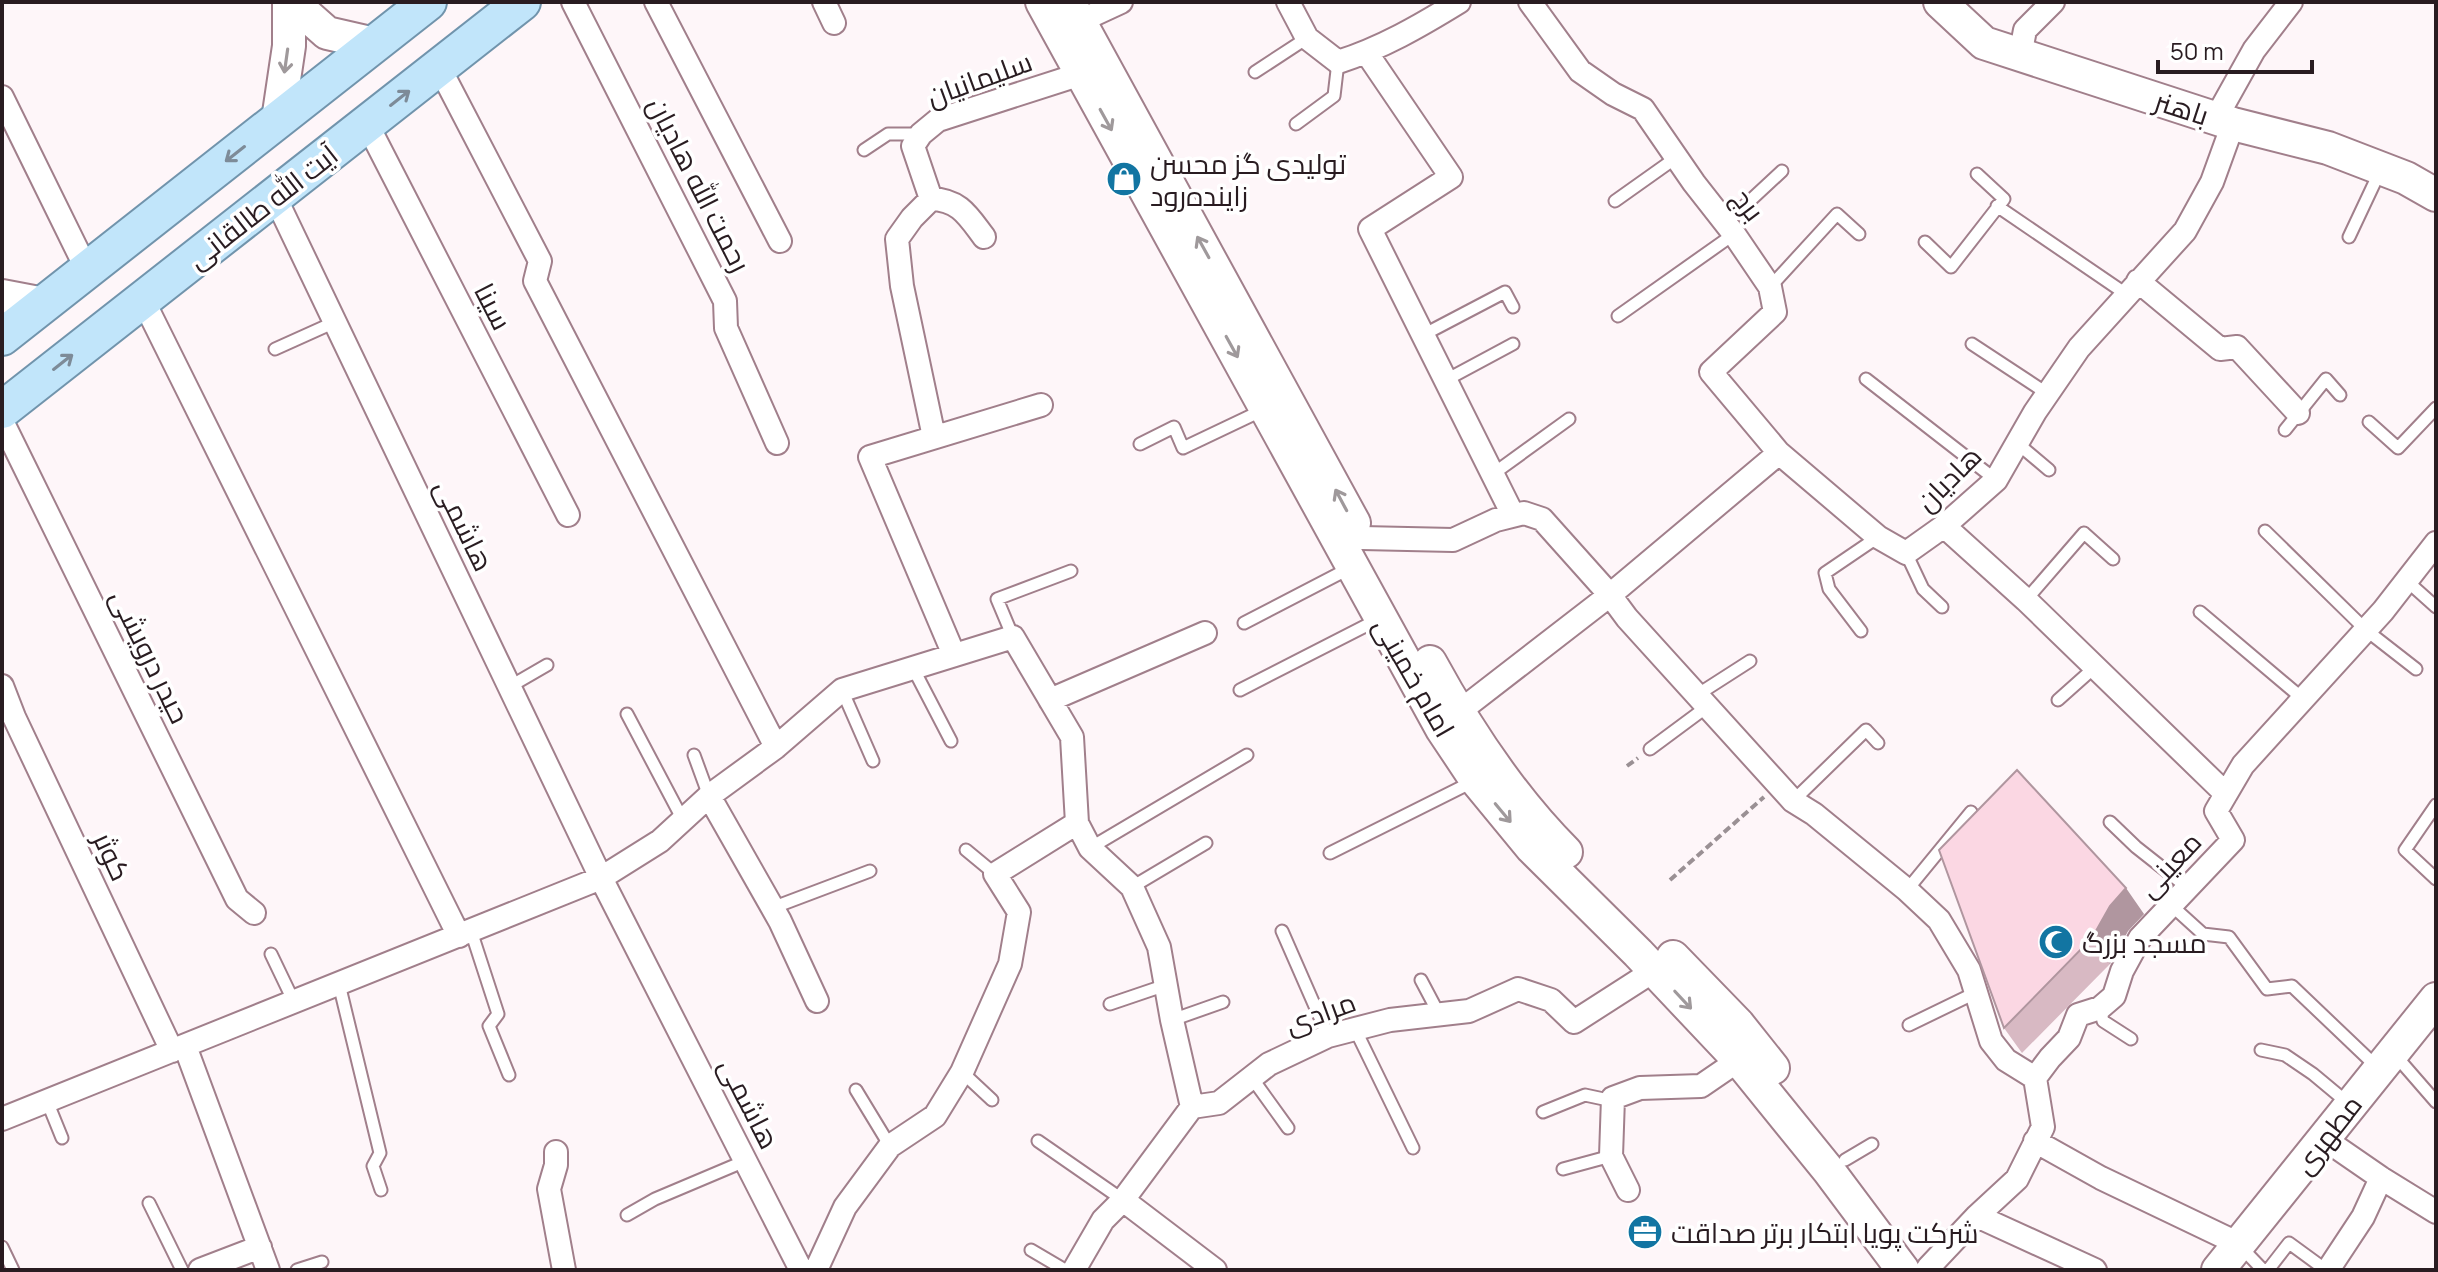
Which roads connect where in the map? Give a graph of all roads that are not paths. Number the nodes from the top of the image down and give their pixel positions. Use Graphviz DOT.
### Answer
graph roads {
  1 [pos="291,2"];
  2 [pos="428,2"];
  3 [pos="522,2"];
  4 [pos="573,2"];
  5 [pos="656,2"];
  6 [pos="824,2"];
  7 [pos="1042,2"];
  8 [pos="1121,2"];
  9 [pos="1288,2"];
  10 [pos="1459,2"];
  11 [pos="1530,2"];
  12 [pos="1940,2"];
  13 [pos="2053,2"];
  14 [pos="2291,2"];
  15 [pos="1074,11"];
  16 [pos="834,23"];
  17 [pos="1307,38"];
  18 [pos="375,44"];
  19 [pos="1366,52"];
  20 [pos="2020,56"];
  21 [pos="1338,62"];
  22 [pos="439,67"];
  23 [pos="1255,72"];
  24 [pos="1081,74"];
  25 [pos="2,97"];
  26 [pos="278,120"];
  27 [pos="2225,121"];
  28 [pos="367,124"];
  29 [pos="1296,124"];
  30 [pos="921,134"];
  31 [pos="864,150"];
  32 [pos="1677,157"];
  33 [pos="2382,169"];
  34 [pos="1782,171"];
  35 [pos="1977,174"];
  36 [pos="2436,195"];
  37 [pos="275,197"];
  38 [pos="931,199"];
  39 [pos="1615,201"];
  40 [pos="1997,206"];
  41 [pos="1730,228"];
  42 [pos="1859,234"];
  43 [pos="984,237"];
  44 [pos="2349,237"];
  45 [pos="780,241"];
  46 [pos="1925,242"];
  47 [pos="87,270"];
  48 [pos="1770,287"];
  49 [pos="2132,287"];
  50 [pos="2,296"];
  51 [pos="143,300"];
  52 [pos="44,304"];
  53 [pos="1513,307"];
  54 [pos="1618,316"];
  55 [pos="335,322"];
  56 [pos="1423,335"];
  57 [pos="2,337"];
  58 [pos="1513,344"];
  59 [pos="1972,344"];
  60 [pos="275,349"];
  61 [pos="1866,379"];
  62 [pos="1446,380"];
  63 [pos="2048,394"];
  64 [pos="2340,395"];
  65 [pos="1041,405"];
  66 [pos="2436,408"];
  67 [pos="1266,409"];
  68 [pos="2,410"];
  69 [pos="1569,419"];
  70 [pos="2,421"];
  71 [pos="2292,422"];
  72 [pos="2369,422"];
  73 [pos="934,437"];
  74 [pos="777,443"];
  75 [pos="2017,443"];
  76 [pos="1140,444"];
  77 [pos="1779,453"];
  78 [pos="2049,470"];
  79 [pos="1493,474"];
  80 [pos="1996,480"];
  81 [pos="568,515"];
  82 [pos="1513,515"];
  83 [pos="1944,526"];
  84 [pos="2265,531"];
  85 [pos="1878,537"];
  86 [pos="2436,543"];
  87 [pos="1352,550"];
  88 [pos="1906,553"];
  89 [pos="2113,559"];
  90 [pos="1071,571"];
  91 [pos="2407,581"];
  92 [pos="1610,595"];
  93 [pos="2026,600"];
  94 [pos="1942,607"];
  95 [pos="2436,607"];
  96 [pos="2200,612"];
  97 [pos="1381,618"];
  98 [pos="1244,623"];
  99 [pos="2366,630"];
  100 [pos="1861,631"];
  101 [pos="1205,633"];
  102 [pos="1013,637"];
  103 [pos="954,655"];
  104 [pos="1750,661"];
  105 [pos="547,665"];
  106 [pos="2095,667"];
  107 [pos="913,668"];
  108 [pos="2416,669"];
  109 [pos="2,686"];
  110 [pos="509,687"];
  111 [pos="842,690"];
  112 [pos="1240,690"];
  113 [pos="2303,699"];
  114 [pos="1050,700"];
  115 [pos="1702,700"];
  116 [pos="2058,700"];
  117 [pos="1460,711"];
  118 [pos="627,714"];
  119 [pos="951,741"];
  120 [pos="1878,743"];
  121 [pos="776,747"];
  122 [pos="1650,749"];
  123 [pos="694,755"];
  124 [pos="1247,755"];
  125 [pos="873,761"];
  126 [pos="1476,780"];
  127 [pos="1786,792"];
  128 [pos="2226,794"];
  129 [pos="709,796"];
  130 [pos="2436,805"];
  131 [pos="1971,812"];
  132 [pos="683,820"];
  133 [pos="2110,822"];
  134 [pos="1077,823"];
  135 [pos="1206,843"];
  136 [pos="1090,848"];
  137 [pos="966,850"];
  138 [pos="1330,853"];
  139 [pos="870,871"];
  140 [pos="995,874"];
  141 [pos="601,878"];
  142 [pos="2436,879"];
  143 [pos="1132,887"];
  144 [pos="2188,888"];
  145 [pos="1907,890"];
  146 [pos="2171,905"];
  147 [pos="772,908"];
  148 [pos="254,913"];
  149 [pos="1282,931"];
  150 [pos="465,933"];
  151 [pos="271,954"];
  152 [pos="1655,970"];
  153 [pos="1421,980"];
  154 [pos="339,984"];
  155 [pos="1166,985"];
  156 [pos="1975,993"];
  157 [pos="2436,999"];
  158 [pos="817,1001"];
  159 [pos="294,1002"];
  160 [pos="1223,1002"];
  161 [pos="1110,1004"];
  162 [pos="2100,1008"];
  163 [pos="1439,1014"];
  164 [pos="1172,1020"];
  165 [pos="1909,1025"];
  166 [pos="1355,1029"];
  167 [pos="1328,1036"];
  168 [pos="2131,1039"];
  169 [pos="178,1048"];
  170 [pos="2261,1050"];
  171 [pos="1739,1060"];
  172 [pos="2386,1060"];
  173 [pos="962,1072"];
  174 [pos="509,1075"];
  175 [pos="1252,1078"];
  176 [pos="2035,1078"];
  177 [pos="856,1090"];
  178 [pos="992,1100"];
  179 [pos="47,1101"];
  180 [pos="1613,1101"];
  181 [pos="2436,1102"];
  182 [pos="2350,1105"];
  183 [pos="1192,1107"];
  184 [pos="1543,1112"];
  185 [pos="2,1119"];
  186 [pos="1288,1128"];
  187 [pos="62,1138"];
  188 [pos="2323,1138"];
  189 [pos="1038,1141"];
  190 [pos="2035,1141"];
  191 [pos="1872,1144"];
  192 [pos="890,1146"];
  193 [pos="1413,1148"];
  194 [pos="556,1152"];
  195 [pos="1611,1156"];
  196 [pos="1845,1160"];
  197 [pos="745,1161"];
  198 [pos="1563,1169"];
  199 [pos="2381,1178"];
  200 [pos="381,1190"];
  201 [pos="1628,1190"];
  202 [pos="1123,1200"];
  203 [pos="149,1203"];
  204 [pos="2436,1212"];
  205 [pos="627,1215"];
  206 [pos="1977,1216"];
  207 [pos="2239,1244"];
  208 [pos="2,1247"];
  209 [pos="260,1247"];
  210 [pos="1031,1250"];
  211 [pos="322,1262"];
  212 [pos="13,1270"];
  213 [pos="182,1270"];
  214 [pos="200,1270"];
  215 [pos="268,1270"];
  216 [pos="297,1270"];
  217 [pos="564,1270"];
  218 [pos="801,1270"];
  219 [pos="816,1270"];
  220 [pos="1065,1270"];
  221 [pos="1074,1270"];
  222 [pos="1215,1270"];
  223 [pos="1921,1270"];
  224 [pos="2095,1270"];
  225 [pos="2218,1270"];
  226 [pos="2266,1270"];
  227 [pos="2327,1270"];
  1 -- 18 [label="main road"];
  1 -- 26 [label="main road, one-way"];
  2 -- 18 [label="main road, آیت الله طالقانی"];
  3 -- 22 [label="main road, آیت الله طالقانی"];
  4 -- 74 [label="street, رحمت الله هادیان"];
  5 -- 45 [label="street"];
  6 -- 16 [label="street"];
  7 -- 24 [label="main road, امام خمینی"];
  8 -- 15 [label="street"];
  9 -- 17 [label="street"];
  10 -- 19 [label="street"];
  11 -- 32 [label="street, برج"];
  12 -- 20 [label="main road, باهنر"];
  13 -- 20 [label="street"];
  14 -- 27 [label="street, هادیان"];
  87 -- 15 [label="main road, امام خمینی, one-way"];
  17 -- 21 [label="street"];
  17 -- 23 [label="lane"];
  18 -- 26 [label="main road, آیت الله طالقانی"];
  19 -- 21 [label="street"];
  19 -- 56 [label="street"];
  20 -- 27 [label="main road, باهنر"];
  21 -- 29 [label="lane"];
  28 -- 22 [label="main road, آیت الله طالقانی, one-way"];
  22 -- 121 [label="street"];
  24 -- 30 [label="street, سلیمانیان"];
  24 -- 67 [label="main road, امام خمینی, one-way"];
  25 -- 47 [label="street"];
  26 -- 47 [label="main road, آیت الله طالقانی, one-way"];
  27 -- 33 [label="main road, باهنر"];
  27 -- 49 [label="street, هادیان"];
  28 -- 37 [label="main road, آیت الله طالقانی"];
  28 -- 81 [label="street, سینا"];
  30 -- 31 [label="lane"];
  30 -- 38 [label="street, سلیمانیان"];
  32 -- 39 [label="lane"];
  32 -- 41 [label="street, برج"];
  33 -- 36 [label="main road, باهنر"];
  33 -- 44 [label="lane"];
  34 -- 41 [label="lane"];
  35 -- 40 [label="lane"];
  37 -- 51 [label="main road, آیت الله طالقانی"];
  37 -- 55 [label="street, هاشمی"];
  38 -- 43 [label="street"];
  38 -- 73 [label="street"];
  40 -- 46 [label="lane"];
  40 -- 49 [label="lane"];
  41 -- 48 [label="street, برج"];
  41 -- 54 [label="lane"];
  42 -- 48 [label="lane"];
  47 -- 52 [label="main road, آیت الله طالقانی"];
  48 -- 77 [label="street"];
  49 -- 63 [label="street, هادیان"];
  49 -- 71 [label="street"];
  50 -- 52 [label="main road"];
  68 -- 51 [label="main road, آیت الله طالقانی, one-way"];
  51 -- 150 [label="street"];
  52 -- 57 [label="main road, آیت الله طالقانی"];
  53 -- 56 [label="lane"];
  55 -- 60 [label="lane"];
  55 -- 110 [label="street, هاشمی"];
  56 -- 62 [label="street"];
  58 -- 62 [label="lane"];
  59 -- 63 [label="lane"];
  61 -- 80 [label="lane"];
  62 -- 79 [label="street"];
  63 -- 75 [label="street, هادیان"];
  64 -- 71 [label="lane"];
  65 -- 73 [label="street"];
  66 -- 72 [label="lane"];
  67 -- 76 [label="lane"];
  67 -- 87 [label="main road, امام خمینی"];
  69 -- 79 [label="lane"];
  70 -- 148 [label="street, حیدر درویشی"];
  73 -- 103 [label="street"];
  75 -- 78 [label="lane"];
  75 -- 80 [label="street, هادیان"];
  77 -- 85 [label="street"];
  77 -- 92 [label="street"];
  79 -- 82 [label="street"];
  80 -- 83 [label="street, هادیان"];
  82 -- 87 [label="street"];
  82 -- 92 [label="street"];
  83 -- 88 [label="street, هادیان"];
  83 -- 93 [label="street"];
  84 -- 99 [label="lane"];
  85 -- 88 [label="street"];
  85 -- 100 [label="lane"];
  86 -- 91 [label="street"];
  87 -- 97 [label="main road, امام خمینی"];
  87 -- 98 [label="lane"];
  87 -- 117 [label="main road, امام خمینی"];
  88 -- 94 [label="lane"];
  89 -- 93 [label="lane"];
  90 -- 102 [label="lane"];
  91 -- 95 [label="lane"];
  91 -- 99 [label="street"];
  92 -- 115 [label="street"];
  92 -- 117 [label="street"];
  93 -- 106 [label="street"];
  96 -- 113 [label="lane"];
  97 -- 112 [label="lane"];
  97 -- 126 [label="main road, امام خمینی"];
  99 -- 108 [label="lane"];
  99 -- 113 [label="street"];
  101 -- 114 [label="street"];
  102 -- 103 [label="street"];
  102 -- 114 [label="street"];
  103 -- 107 [label="street"];
  104 -- 115 [label="lane"];
  105 -- 110 [label="lane"];
  106 -- 116 [label="lane"];
  106 -- 128 [label="street"];
  107 -- 111 [label="street"];
  107 -- 119 [label="lane"];
  109 -- 169 [label="street, کوثر"];
  110 -- 141 [label="street, هاشمی"];
  111 -- 121 [label="street"];
  111 -- 125 [label="lane"];
  113 -- 128 [label="street"];
  114 -- 134 [label="street"];
  115 -- 122 [label="lane"];
  115 -- 127 [label="street"];
  117 -- 196 [label="main road, امام خمینی"];
  118 -- 132 [label="lane"];
  120 -- 127 [label="lane"];
  121 -- 129 [label="street"];
  123 -- 129 [label="lane"];
  124 -- 136 [label="lane"];
  126 -- 138 [label="lane"];
  126 -- 152 [label="main road, امام خمینی, one-way"];
  127 -- 145 [label="street"];
  128 -- 144 [label="street, معینی"];
  129 -- 132 [label="street"];
  129 -- 147 [label="street"];
  130 -- 142 [label="lane"];
  131 -- 145 [label="lane"];
  132 -- 141 [label="street"];
  133 -- 144 [label="lane"];
  134 -- 136 [label="street"];
  134 -- 140 [label="street"];
  135 -- 143 [label="lane"];
  136 -- 143 [label="street"];
  137 -- 140 [label="lane"];
  139 -- 147 [label="lane"];
  140 -- 173 [label="street"];
  141 -- 150 [label="street"];
  141 -- 197 [label="street, هاشمی"];
  143 -- 155 [label="street"];
  144 -- 146 [label="street, معینی"];
  145 -- 156 [label="street"];
  146 -- 162 [label="street, معینی"];
  146 -- 172 [label="lane"];
  147 -- 158 [label="street"];
  149 -- 167 [label="lane"];
  150 -- 154 [label="street"];
  150 -- 174 [label="lane"];
  151 -- 159 [label="lane"];
  152 -- 163 [label="street, مرادی"];
  152 -- 171 [label="main road, امام خمینی, one-way"];
  153 -- 163 [label="lane"];
  154 -- 159 [label="street"];
  154 -- 200 [label="lane"];
  155 -- 161 [label="lane"];
  155 -- 164 [label="street"];
  156 -- 165 [label="lane"];
  156 -- 176 [label="street"];
  157 -- 172 [label="main road, مطهری"];
  159 -- 169 [label="street"];
  160 -- 164 [label="lane"];
  162 -- 168 [label="lane"];
  162 -- 176 [label="street, معینی"];
  163 -- 166 [label="street, مرادی"];
  164 -- 183 [label="street"];
  166 -- 167 [label="street, مرادی"];
  166 -- 193 [label="lane"];
  167 -- 175 [label="street, مرادی"];
  169 -- 179 [label="street"];
  169 -- 209 [label="street, کوثر"];
  170 -- 182 [label="lane"];
  171 -- 180 [label="street"];
  171 -- 223 [label="main road, امام خمینی"];
  172 -- 181 [label="lane"];
  172 -- 182 [label="main road, مطهری"];
  173 -- 178 [label="lane"];
  173 -- 192 [label="street"];
  175 -- 183 [label="street, مرادی"];
  175 -- 186 [label="lane"];
  176 -- 190 [label="street"];
  177 -- 192 [label="lane"];
  179 -- 185 [label="street"];
  179 -- 187 [label="lane"];
  180 -- 184 [label="lane"];
  180 -- 195 [label="street"];
  182 -- 188 [label="main road, مطهری"];
  183 -- 202 [label="street"];
  188 -- 199 [label="street"];
  188 -- 207 [label="main road, مطهری"];
  189 -- 202 [label="lane"];
  190 -- 206 [label="street"];
  190 -- 207 [label="street"];
  191 -- 196 [label="lane"];
  192 -- 219 [label="street"];
  194 -- 217 [label="street"];
  195 -- 198 [label="lane"];
  195 -- 201 [label="street"];
  196 -- 223 [label="main road, امام خمینی"];
  197 -- 205 [label="lane"];
  197 -- 218 [label="street, هاشمی"];
  199 -- 204 [label="street"];
  199 -- 227 [label="street"];
  202 -- 221 [label="street"];
  202 -- 222 [label="street"];
  203 -- 213 [label="lane"];
  206 -- 223 [label="street"];
  206 -- 224 [label="street"];
  207 -- 225 [label="main road, مطهری"];
  207 -- 226 [label="lane"];
  208 -- 212 [label="lane"];
  209 -- 214 [label="street"];
  209 -- 215 [label="street, کوثر"];
  210 -- 220 [label="lane"];
  211 -- 216 [label="lane"];
  226 -- 227 [label="lane"];
}
